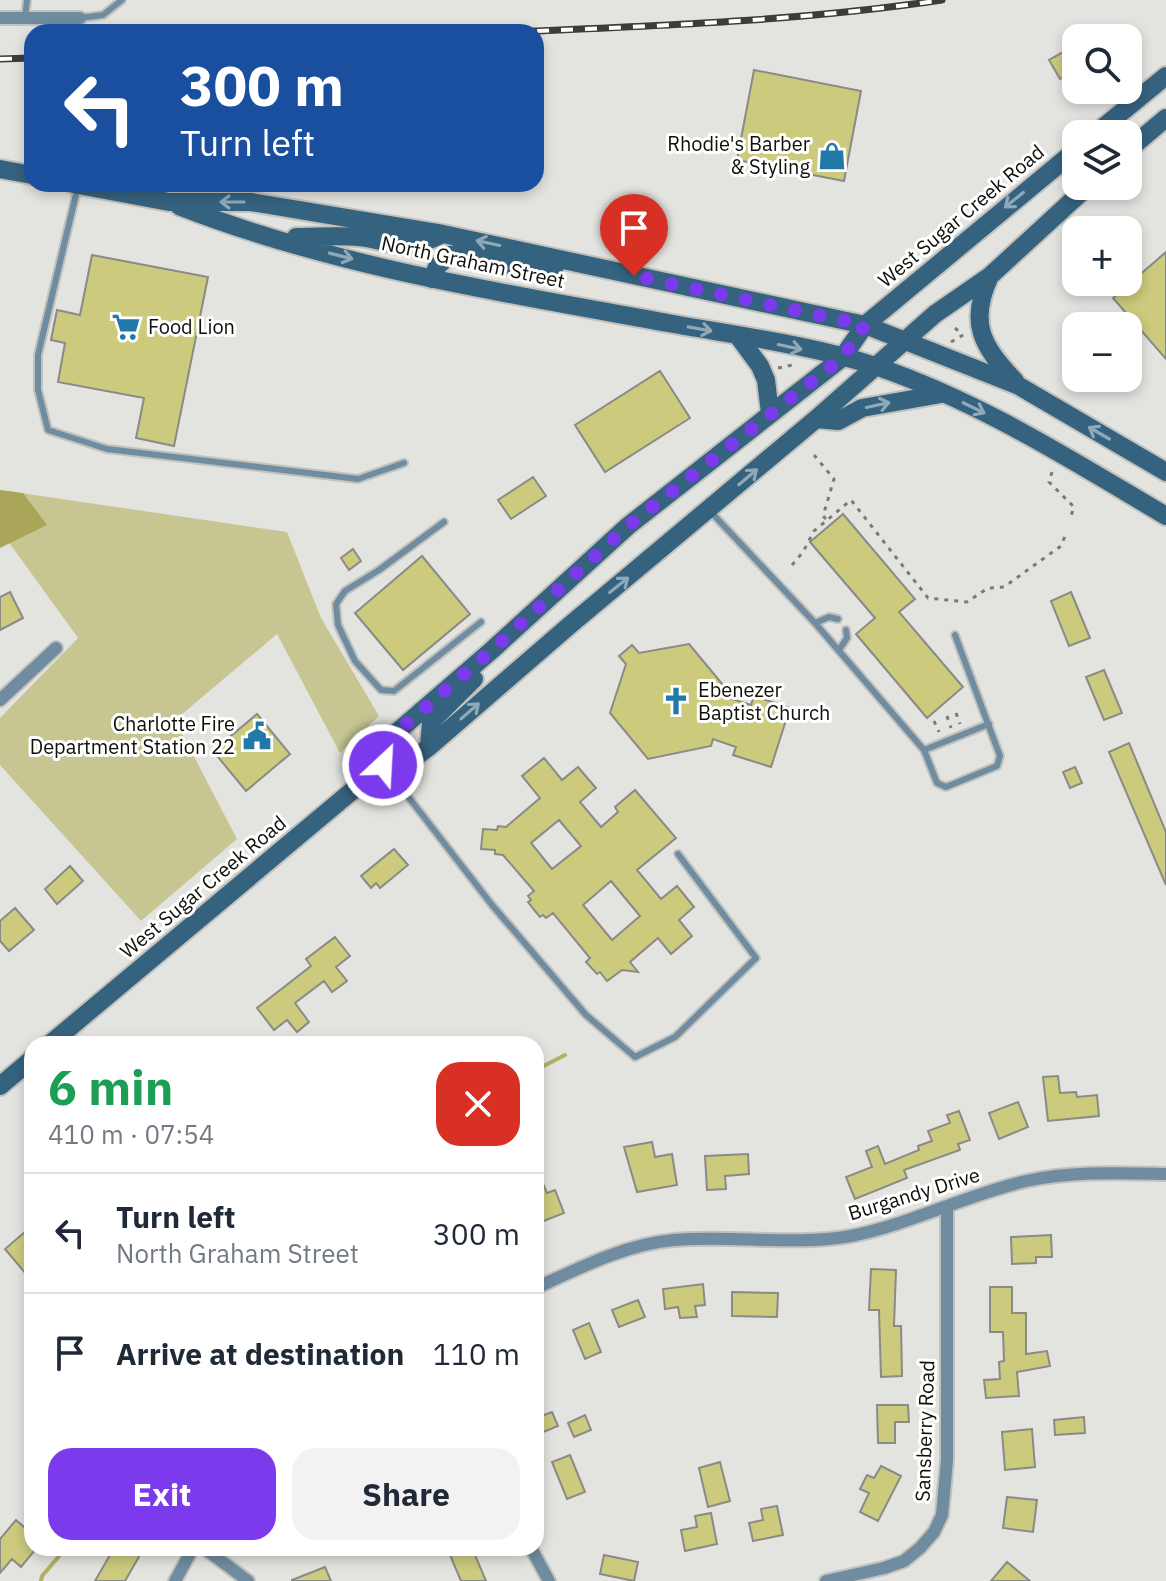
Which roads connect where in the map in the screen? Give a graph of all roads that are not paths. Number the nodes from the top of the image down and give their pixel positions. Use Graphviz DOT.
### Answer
graph roads {
  1 [pos="27,0"];
  2 [pos="122,0"];
  3 [pos="0,18"];
  4 [pos="25,18"];
  5 [pos="80,18"];
  6 [pos="1166,76"];
  7 [pos="1166,118"];
  8 [pos="1112,120"];
  9 [pos="1142,138"];
  10 [pos="1062,162"];
  11 [pos="0,169"];
  12 [pos="24,174"];
  13 [pos="74,192"];
  14 [pos="117,192"];
  15 [pos="1073,200"];
  16 [pos="169,202"];
  17 [pos="443,234"];
  18 [pos="265,237"];
  19 [pos="585,266"];
  20 [pos="990,276"];
  21 [pos="432,279"];
  22 [pos="865,325"];
  23 [pos="738,336"];
  24 [pos="905,339"];
  25 [pos="842,358"];
  26 [pos="877,367"];
  27 [pos="1019,386"];
  28 [pos="943,394"];
  29 [pos="770,413"];
  30 [pos="816,419"];
  31 [pos="404,463"];
  32 [pos="1166,472"];
  33 [pos="709,510"];
  34 [pos="1166,516"];
  35 [pos="444,522"];
  36 [pos="838,619"];
  37 [pos="481,622"];
  38 [pos="815,623"];
  39 [pos="846,630"];
  40 [pos="955,635"];
  41 [pos="56,648"];
  42 [pos="492,650"];
  43 [pos="839,650"];
  44 [pos="0,700"];
  45 [pos="989,724"];
  46 [pos="429,747"];
  47 [pos="924,750"];
  48 [pos="383,765"];
  49 [pos="678,854"];
  50 [pos="60,1036"];
  51 [pos="24,1066"];
  52 [pos="0,1086"];
  53 [pos="1166,1174"];
  54 [pos="947,1207"];
  55 [pos="544,1285"];
  56 [pos="189,1556"];
  57 [pos="215,1556"];
  58 [pos="535,1556"];
  59 [pos="175,1581"];
  60 [pos="248,1581"];
  61 [pos="549,1581"];
  62 [pos="826,1581"];
  1 -- 4 [label="lane"];
  2 -- 5 [label="lane"];
  3 -- 4 [label="street"];
  4 -- 5 [label="street"];
  6 -- 8 [label="main road"];
  7 -- 9 [label="main road"];
  10 -- 22 [label="main road, West Sugar Creek Road, one-way"];
  11 -- 12 [label="main road"];
  13 -- 31 [label="lane"];
  14 -- 16 [label="main road, North Graham Street"];
  15 -- 20 [label="main road, West Sugar Creek Road"];
  17 -- 16 [label="main road, North Graham Street, one-way"];
  16 -- 18 [label="main road, North Graham Street"];
  17 -- 18 [label="main road"];
  19 -- 17 [label="main road, North Graham Street, one-way"];
  18 -- 21 [label="main road, North Graham Street, one-way"];
  19 -- 21 [label="main road"];
  19 -- 22 [label="main road, North Graham Street"];
  20 -- 24 [label="main road, West Sugar Creek Road"];
  20 -- 27 [label="main road"];
  21 -- 23 [label="main road, North Graham Street, one-way"];
  22 -- 24 [label="main road, North Graham Street"];
  22 -- 25 [label="main road, West Sugar Creek Road"];
  23 -- 25 [label="main road, North Graham Street, one-way"];
  23 -- 29 [label="main road"];
  24 -- 26 [label="main road, West Sugar Creek Road"];
  24 -- 27 [label="main road, North Graham Street"];
  25 -- 26 [label="main road, North Graham Street"];
  25 -- 29 [label="main road, West Sugar Creek Road"];
  26 -- 28 [label="main road, North Graham Street"];
  26 -- 30 [label="main road, West Sugar Creek Road"];
  32 -- 27 [label="main road, North Graham Street, one-way"];
  30 -- 28 [label="main road, one-way"];
  28 -- 34 [label="main road, North Graham Street, one-way"];
  29 -- 42 [label="main road, West Sugar Creek Road"];
  33 -- 30 [label="main road, West Sugar Creek Road, one-way"];
  33 -- 38 [label="lane"];
  46 -- 33 [label="main road, West Sugar Creek Road, one-way"];
  35 -- 37 [label="lane"];
  36 -- 38 [label="lane"];
  38 -- 43 [label="lane"];
  39 -- 43 [label="lane"];
  40 -- 45 [label="lane"];
  41 -- 44 [label="street"];
  42 -- 46 [label="main road"];
  42 -- 48 [label="main road, West Sugar Creek Road"];
  43 -- 47 [label="lane"];
  45 -- 47 [label="lane"];
  45 -- 47 [label="lane"];
  46 -- 48 [label="main road, West Sugar Creek Road"];
  48 -- 49 [label="lane"];
  48 -- 50 [label="main road, West Sugar Creek Road"];
  51 -- 52 [label="main road"];
  53 -- 54 [label="street, Burgandy Drive"];
  54 -- 55 [label="street, Burgandy Drive"];
  54 -- 62 [label="street, Sansberry Road"];
  56 -- 59 [label="street"];
  57 -- 60 [label="street"];
  58 -- 61 [label="street"];
}
